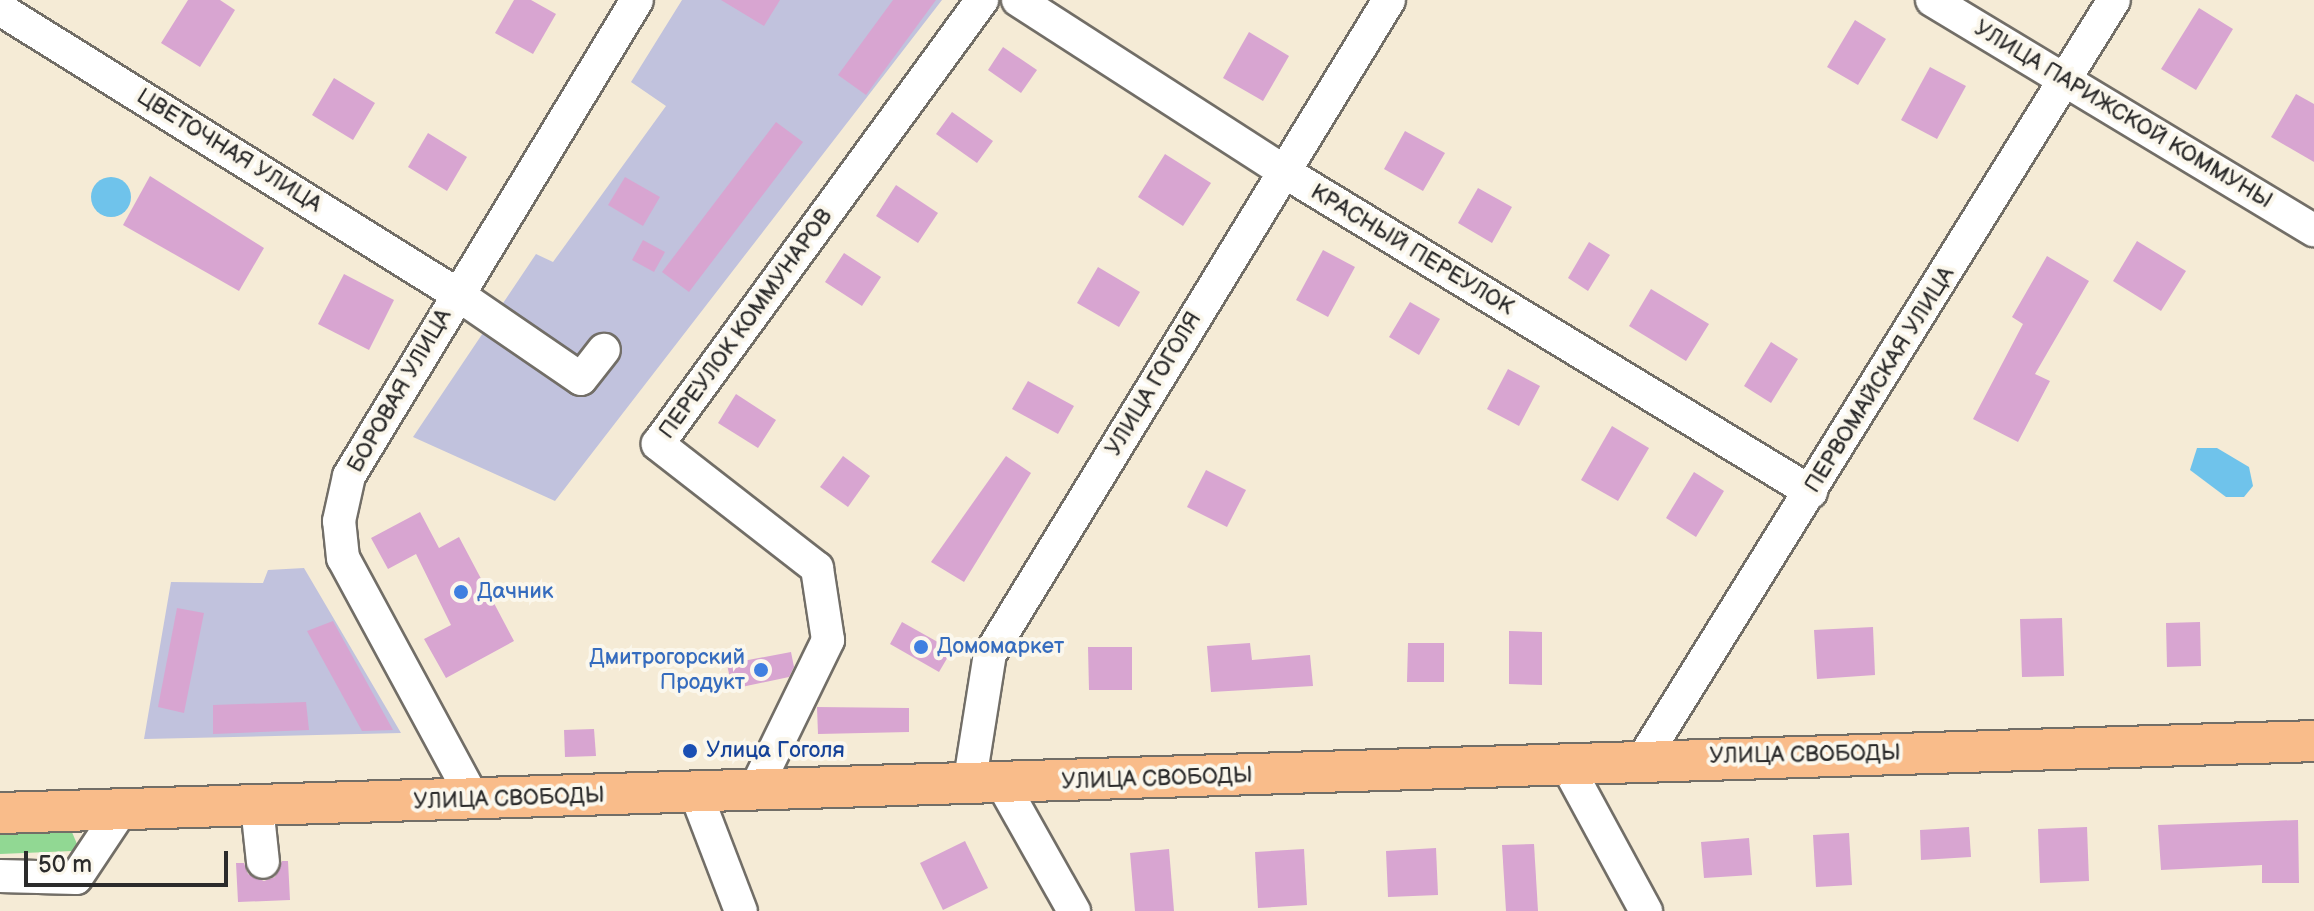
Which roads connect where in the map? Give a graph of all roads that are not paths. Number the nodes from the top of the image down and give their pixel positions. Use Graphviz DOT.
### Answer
graph roads {
  1 [pos="637,0"];
  2 [pos="982,0"];
  3 [pos="1018,0"];
  4 [pos="1389,0"];
  5 [pos="1932,0"];
  6 [pos="2114,0"];
  7 [pos="0,9"];
  8 [pos="2065,80"];
  9 [pos="1283,171"];
  10 [pos="2314,230"];
  11 [pos="457,294"];
  12 [pos="604,350"];
  13 [pos="1811,492"];
  14 [pos="2314,741"];
  15 [pos="1643,759"];
  16 [pos="1565,762"];
  17 [pos="986,786"];
  18 [pos="754,792"];
  19 [pos="696,794"];
  20 [pos="474,800"];
  21 [pos="257,806"];
  22 [pos="122,809"];
  23 [pos="0,813"];
  24 [pos="263,862"];
  25 [pos="0,876"];
  26 [pos="741,911"];
  27 [pos="1074,911"];
  28 [pos="1646,911"];
  1 -- 11 [label="street, БОРОВАЯ УЛИЦА"];
  2 -- 18 [label="street, ПЕРЕУЛОК КОММУНАРОВ"];
  3 -- 9 [label="street, КРАСНЫЙ ПЕРЕУЛОК"];
  4 -- 9 [label="street, УЛИЦА ГОГОЛЯ"];
  5 -- 8 [label="street, УЛИЦА ПАРИЖСКОЙ КОММУНЫ"];
  6 -- 8 [label="street, ПЕРВОМАЙСКАЯ УЛИЦА"];
  7 -- 11 [label="street, ЦВЕТОЧНАЯ УЛИЦА"];
  8 -- 10 [label="street, УЛИЦА ПАРИЖСКОЙ КОММУНЫ"];
  8 -- 13 [label="street, ПЕРВОМАЙСКАЯ УЛИЦА"];
  9 -- 13 [label="street, КРАСНЫЙ ПЕРЕУЛОК"];
  9 -- 17 [label="street, УЛИЦА ГОГОЛЯ"];
  11 -- 12 [label="street, ЦВЕТОЧНАЯ УЛИЦА"];
  11 -- 20 [label="street, БОРОВАЯ УЛИЦА"];
  13 -- 15 [label="street, ПЕРВОМАЙСКАЯ УЛИЦА"];
  14 -- 15 [label="main road, УЛИЦА СВОБОДЫ"];
  15 -- 16 [label="main road, УЛИЦА СВОБОДЫ"];
  16 -- 17 [label="main road, УЛИЦА СВОБОДЫ"];
  16 -- 28 [label="street"];
  17 -- 18 [label="main road, УЛИЦА СВОБОДЫ"];
  17 -- 27 [label="street"];
  18 -- 19 [label="main road, УЛИЦА СВОБОДЫ"];
  19 -- 20 [label="main road, УЛИЦА СВОБОДЫ"];
  19 -- 26 [label="street"];
  20 -- 21 [label="main road, УЛИЦА СВОБОДЫ"];
  21 -- 22 [label="main road, УЛИЦА СВОБОДЫ"];
  21 -- 24 [label="street"];
  22 -- 23 [label="main road, УЛИЦА СВОБОДЫ"];
  22 -- 25 [label="street"];
}
